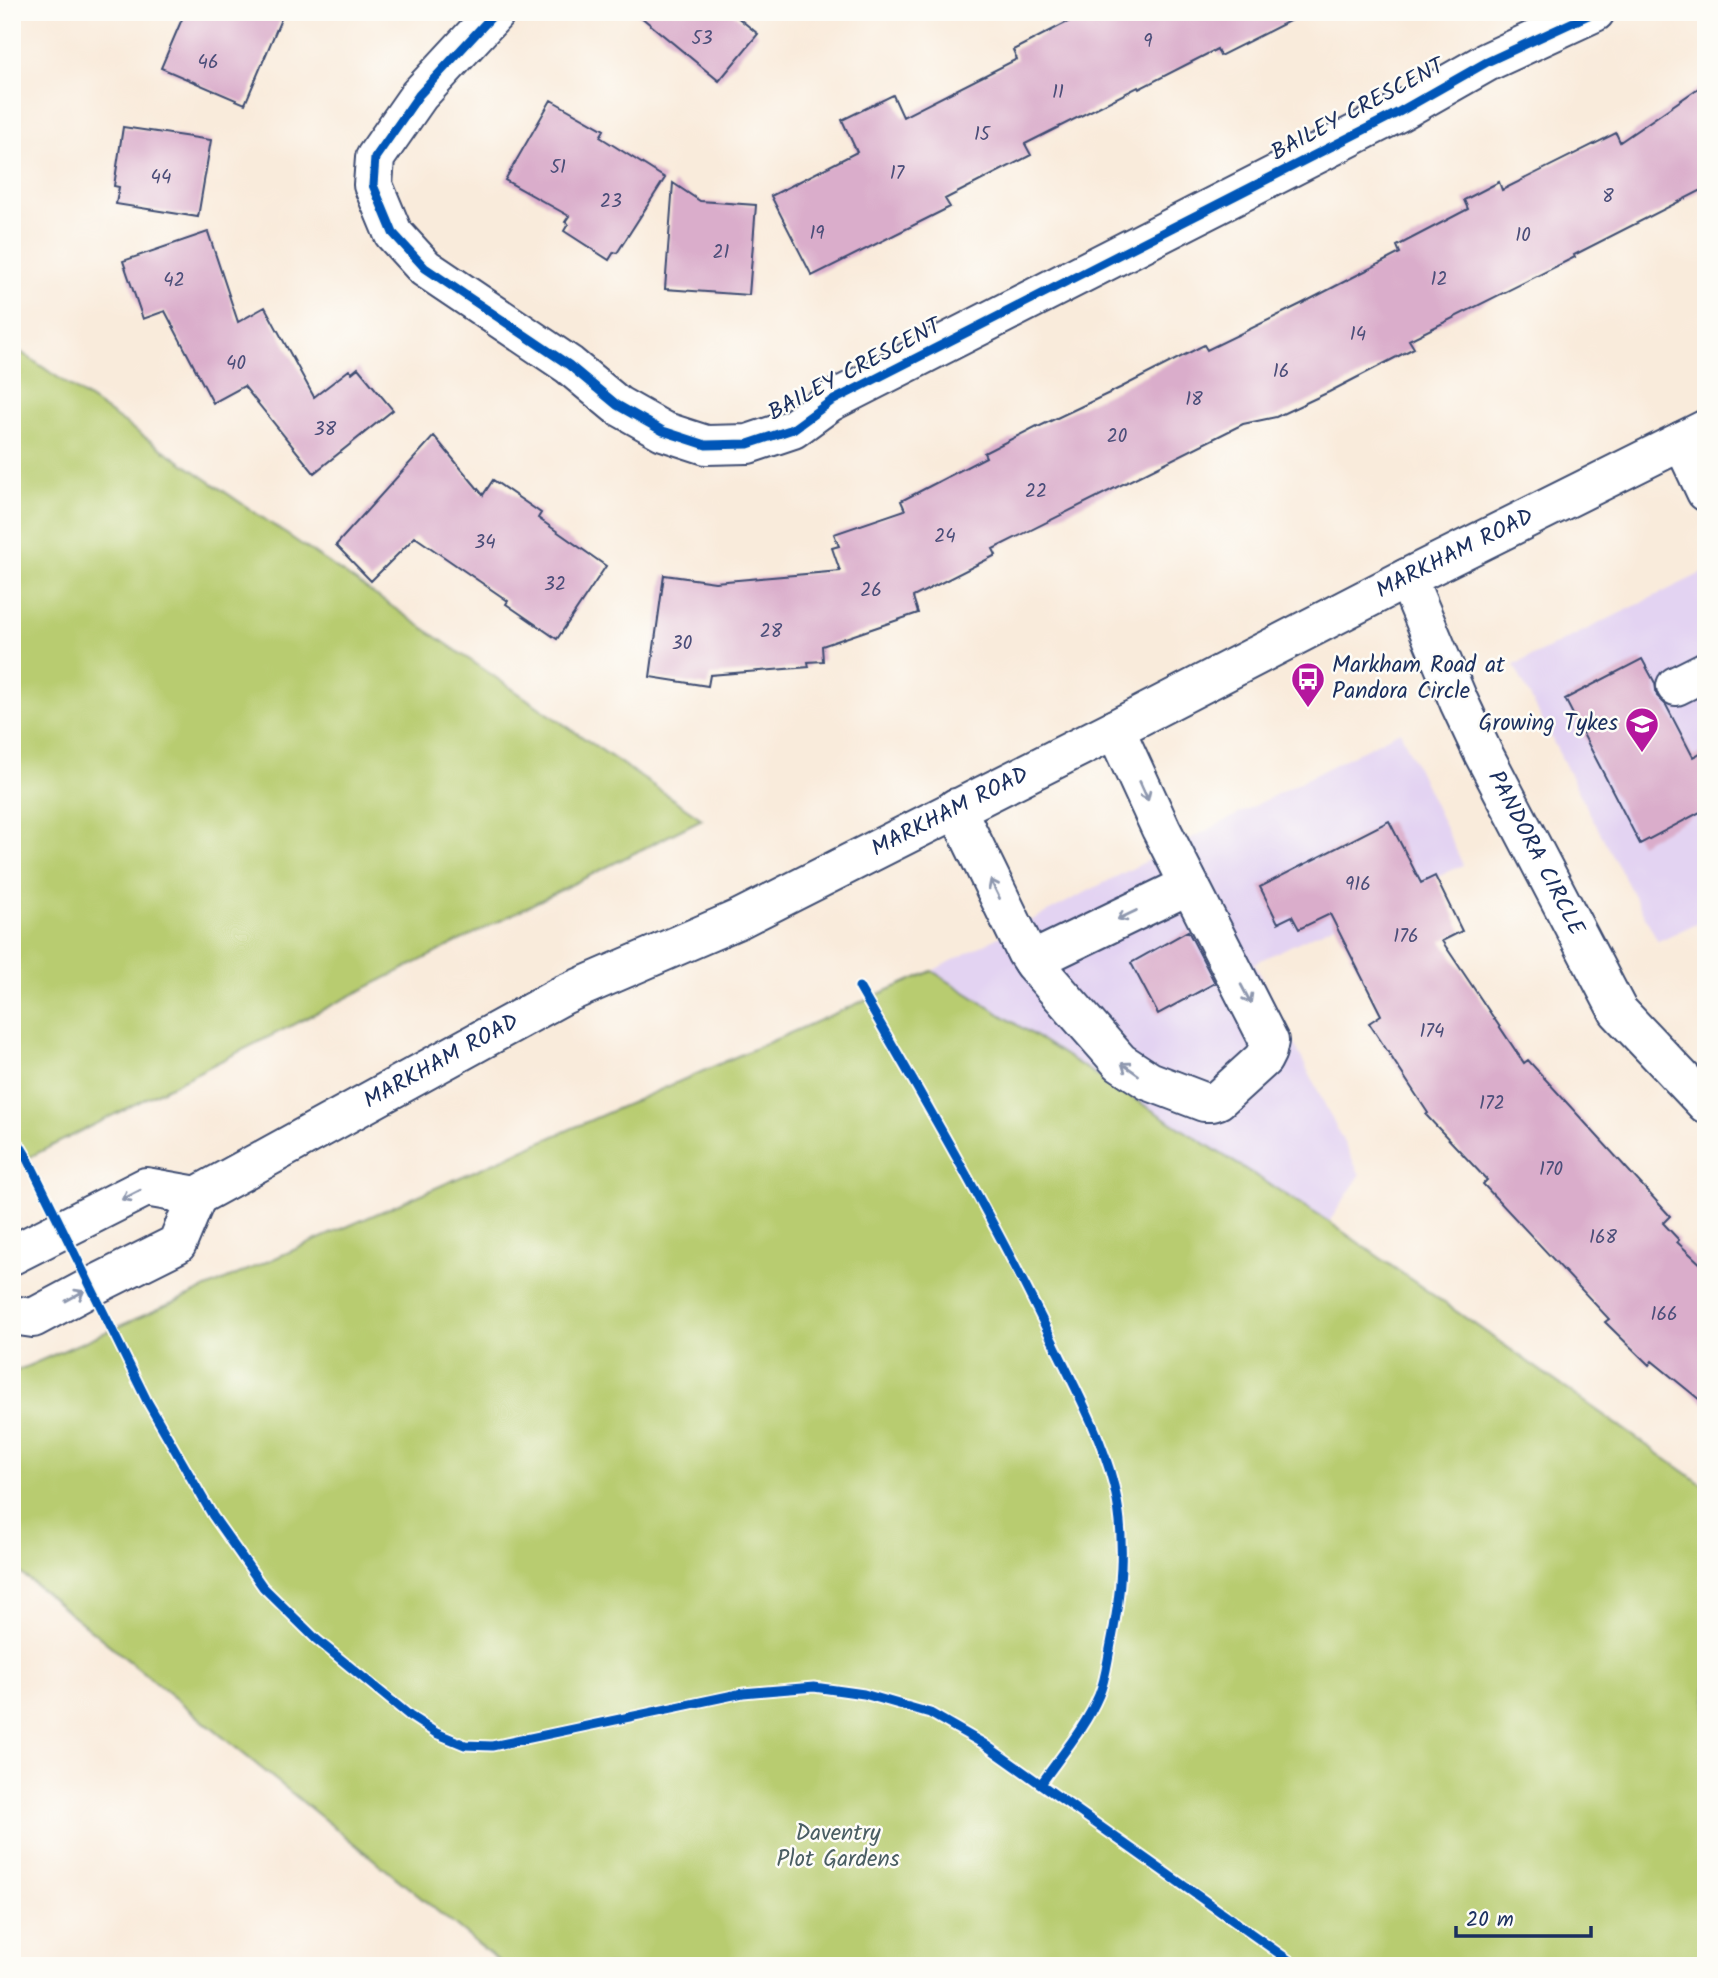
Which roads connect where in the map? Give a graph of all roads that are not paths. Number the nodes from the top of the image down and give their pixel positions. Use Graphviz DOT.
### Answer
graph roads {
  1 [pos="496,12"];
  2 [pos="1595,12"];
  3 [pos="1694,435"];
  4 [pos="1706,492"];
  5 [pos="1407,578"];
  6 [pos="1115,729"];
  7 [pos="956,808"];
  8 [pos="1189,885"];
  9 [pos="1032,961"];
  10 [pos="1706,1104"];
  11 [pos="197,1196"];
  12 [pos="12,1255"];
  13 [pos="12,1315"];
  1 -- 2 [label="street, BAILEY CRESCENT"];
  3 -- 4 [label="street"];
  3 -- 5 [label="street, MARKHAM ROAD"];
  5 -- 6 [label="street, MARKHAM ROAD"];
  5 -- 10 [label="street, PANDORA CIRCLE"];
  6 -- 7 [label="street, MARKHAM ROAD"];
  6 -- 8 [label="street, one-way"];
  9 -- 7 [label="street, one-way"];
  7 -- 11 [label="street, MARKHAM ROAD"];
  8 -- 9 [label="street, one-way"];
  8 -- 9 [label="street, one-way"];
  11 -- 12 [label="street, one-way"];
  13 -- 11 [label="street, one-way"];
}
